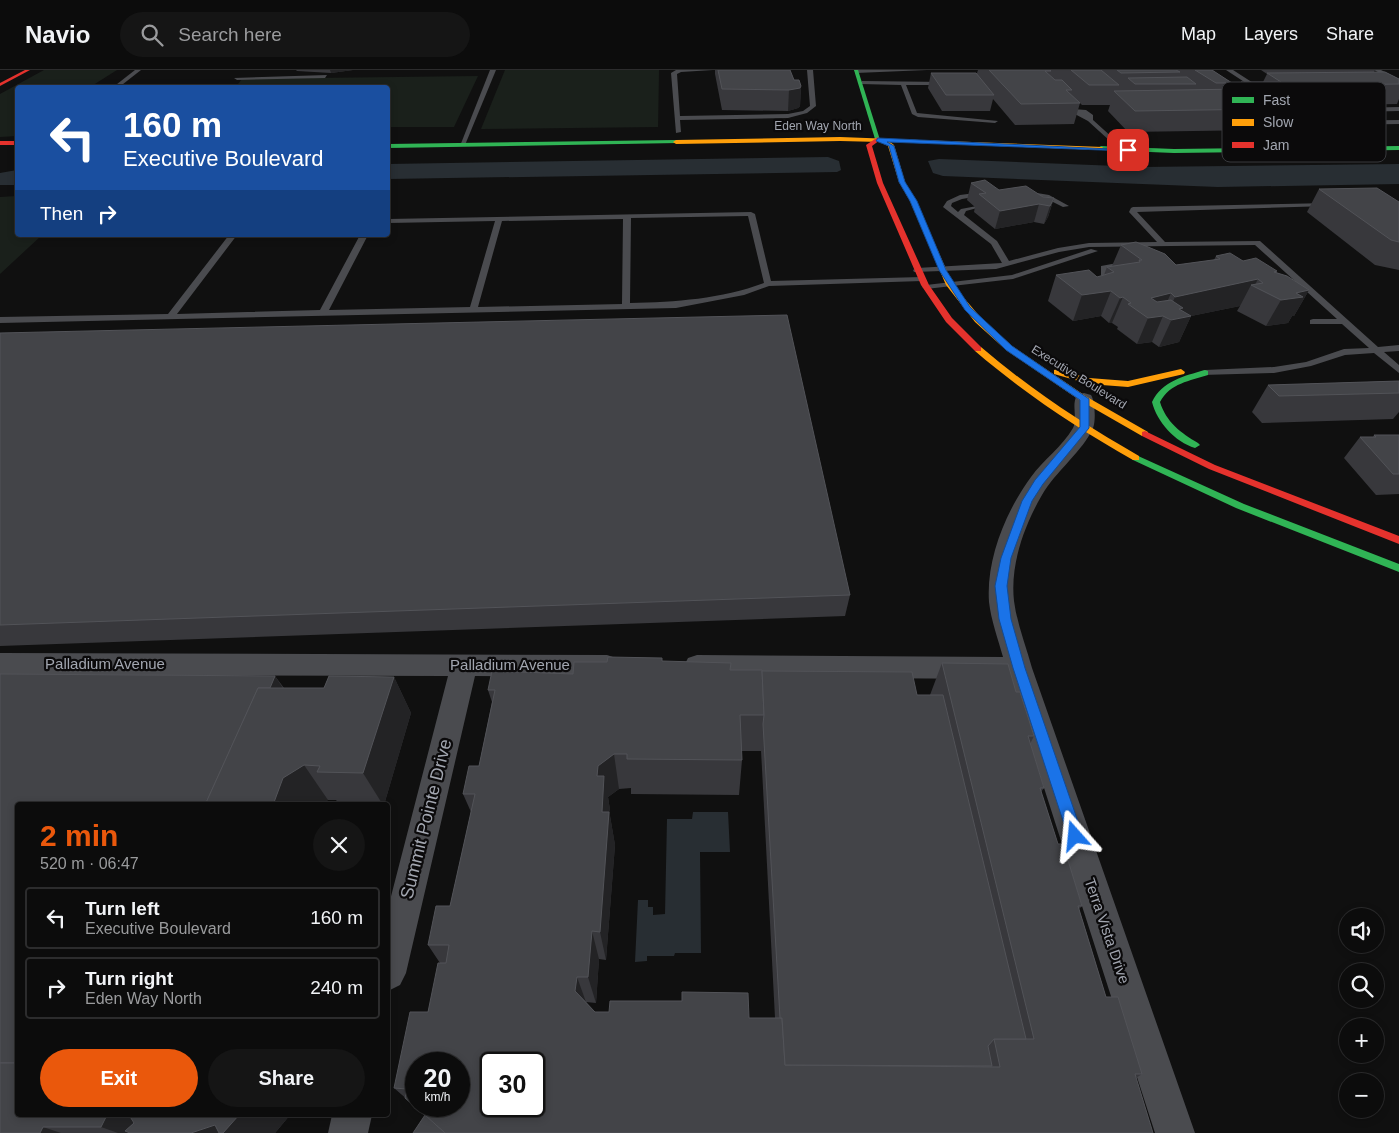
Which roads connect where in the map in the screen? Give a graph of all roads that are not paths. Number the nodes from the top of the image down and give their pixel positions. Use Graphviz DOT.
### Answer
graph roads {
  1 [pos="6,70"];
  2 [pos="28,70"];
  3 [pos="138,70"];
  4 [pos="245,70"];
  5 [pos="493,70"];
  6 [pos="680,70"];
  7 [pos="710,70"];
  8 [pos="810,70"];
  9 [pos="856,70"];
  10 [pos="900,70"];
  11 [pos="924,70"];
  12 [pos="1229,70"];
  13 [pos="1377,70"];
  14 [pos="0,74"];
  15 [pos="324,76"];
  16 [pos="237,78"];
  17 [pos="1399,81"];
  18 [pos="862,82"];
  19 [pos="1248,82"];
  20 [pos="903,83"];
  21 [pos="949,83"];
  22 [pos="231,84"];
  23 [pos="0,85"];
  24 [pos="118,85"];
  25 [pos="1390,86"];
  26 [pos="1399,86"];
  27 [pos="1070,103"];
  28 [pos="1093,108"];
  29 [pos="1386,109"];
  30 [pos="1399,109"];
  31 [pos="1078,110"];
  32 [pos="677,118"];
  33 [pos="995,121"];
  34 [pos="1386,122"];
  35 [pos="1399,122"];
  36 [pos="678,132"];
  37 [pos="876,135"];
  38 [pos="390,137"];
  39 [pos="1386,138"];
  40 [pos="1399,138"];
  41 [pos="464,140"];
  42 [pos="1112,140"];
  43 [pos="1222,140"];
  44 [pos="0,143"];
  45 [pos="15,143"];
  46 [pos="390,146"];
  47 [pos="1386,148"];
  48 [pos="1399,148"];
  49 [pos="1222,149"];
  50 [pos="15,152"];
  51 [pos="0,153"];
  52 [pos="1017,196"];
  53 [pos="986,197"];
  54 [pos="1030,202"];
  55 [pos="1338,204"];
  56 [pos="960,216"];
  57 [pos="627,217"];
  58 [pos="499,219"];
  59 [pos="390,221"];
  60 [pos="231,237"];
  61 [pos="363,237"];
  62 [pos="1107,244"];
  63 [pos="1151,245"];
  64 [pos="1164,245"];
  65 [pos="1127,249"];
  66 [pos="1007,264"];
  67 [pos="943,270"];
  68 [pos="921,279"];
  69 [pos="1111,280"];
  70 [pos="768,284"];
  71 [pos="950,285"];
  72 [pos="626,306"];
  73 [pos="473,310"];
  74 [pos="323,313"];
  75 [pos="171,316"];
  76 [pos="0,320"];
  77 [pos="1313,322"];
  78 [pos="1345,322"];
  79 [pos="1399,348"];
  80 [pos="1375,349"];
  81 [pos="1028,362"];
  82 [pos="1399,370"];
  83 [pos="1205,373"];
  84 [pos="1084,413"];
  85 [pos="1309,506"];
  86 [pos="1399,540"];
  87 [pos="1399,568"];
  88 [pos="0,664"];
  89 [pos="465,664"];
  90 [pos="628,666"];
  91 [pos="668,666"];
  92 [pos="1019,668"];
  93 [pos="390,965"];
  94 [pos="352,1117"];
  95 [pos="348,1133"];
  96 [pos="1175,1133"];
  1 -- 14 [label="street"];
  2 -- 23 [label="street"];
  3 -- 24 [label="lane"];
  4 -- 16 [label="lane"];
  5 -- 41 [label="lane"];
  6 -- 7 [label="lane"];
  6 -- 32 [label="lane"];
  8 -- 32 [label="lane"];
  9 -- 10 [label="lane"];
  9 -- 18 [label="street"];
  10 -- 11 [label="lane"];
  12 -- 19 [label="lane"];
  13 -- 17 [label="lane"];
  15 -- 16 [label="lane"];
  16 -- 22 [label="lane"];
  18 -- 20 [label="lane"];
  18 -- 37 [label="street"];
  20 -- 21 [label="lane"];
  20 -- 33 [label="lane"];
  25 -- 26 [label="lane"];
  27 -- 31 [label="lane"];
  28 -- 31 [label="lane"];
  29 -- 30 [label="lane"];
  31 -- 42 [label="lane"];
  32 -- 36 [label="lane"];
  34 -- 35 [label="lane"];
  36 -- 37 [label="street, Eden Way North"];
  36 -- 41 [label="street, Eden Way North"];
  37 -- 41 [label="street, Eden Way North"];
  37 -- 42 [label="street, Eden Way North"];
  37 -- 49 [label="street, Eden Way North"];
  37 -- 67 [label="street, Executive Boulevard"];
  37 -- 68 [label="street, Executive Boulevard"];
  38 -- 41 [label="street, Eden Way North"];
  39 -- 40 [label="street, Eden Way North"];
  41 -- 46 [label="street, Eden Way North"];
  42 -- 43 [label="street, Eden Way North"];
  44 -- 45 [label="street"];
  47 -- 48 [label="street, Eden Way North"];
  50 -- 51 [label="street"];
  52 -- 54 [label="lane"];
  53 -- 56 [label="lane"];
  55 -- 64 [label="lane"];
  56 -- 56 [label="lane"];
  56 -- 66 [label="lane"];
  57 -- 58 [label="lane"];
  57 -- 70 [label="lane"];
  57 -- 72 [label="lane"];
  58 -- 59 [label="lane"];
  58 -- 73 [label="lane"];
  60 -- 75 [label="lane"];
  61 -- 74 [label="lane"];
  62 -- 63 [label="lane"];
  62 -- 65 [label="lane"];
  62 -- 66 [label="lane"];
  63 -- 64 [label="lane"];
  63 -- 65 [label="lane"];
  64 -- 78 [label="lane"];
  65 -- 69 [label="lane"];
  65 -- 71 [label="lane"];
  66 -- 67 [label="lane"];
  67 -- 68 [label="lane"];
  67 -- 71 [label="street, Executive Boulevard"];
  68 -- 70 [label="lane"];
  68 -- 71 [label="lane"];
  68 -- 84 [label="street, Executive Boulevard"];
  70 -- 72 [label="lane"];
  71 -- 81 [label="street, Executive Boulevard"];
  72 -- 73 [label="lane"];
  73 -- 74 [label="lane"];
  74 -- 75 [label="lane"];
  75 -- 76 [label="lane"];
  77 -- 78 [label="lane"];
  78 -- 80 [label="lane"];
  79 -- 80 [label="lane"];
  80 -- 82 [label="lane"];
  80 -- 83 [label="lane"];
  81 -- 83 [label="street"];
  81 -- 84 [label="street, Executive Boulevard"];
  83 -- 85 [label="street"];
  84 -- 85 [label="street, Executive Boulevard"];
  84 -- 87 [label="street, Executive Boulevard"];
  84 -- 92 [label="street, Terra Vista Drive"];
  85 -- 86 [label="street, Executive Boulevard"];
  88 -- 89 [label="street, Palladium Avenue"];
  89 -- 90 [label="street, Palladium Avenue"];
  89 -- 93 [label="street, Summit Pointe Drive"];
  91 -- 92 [label="street"];
  92 -- 96 [label="street, Terra Vista Drive"];
  94 -- 95 [label="street"];
}
